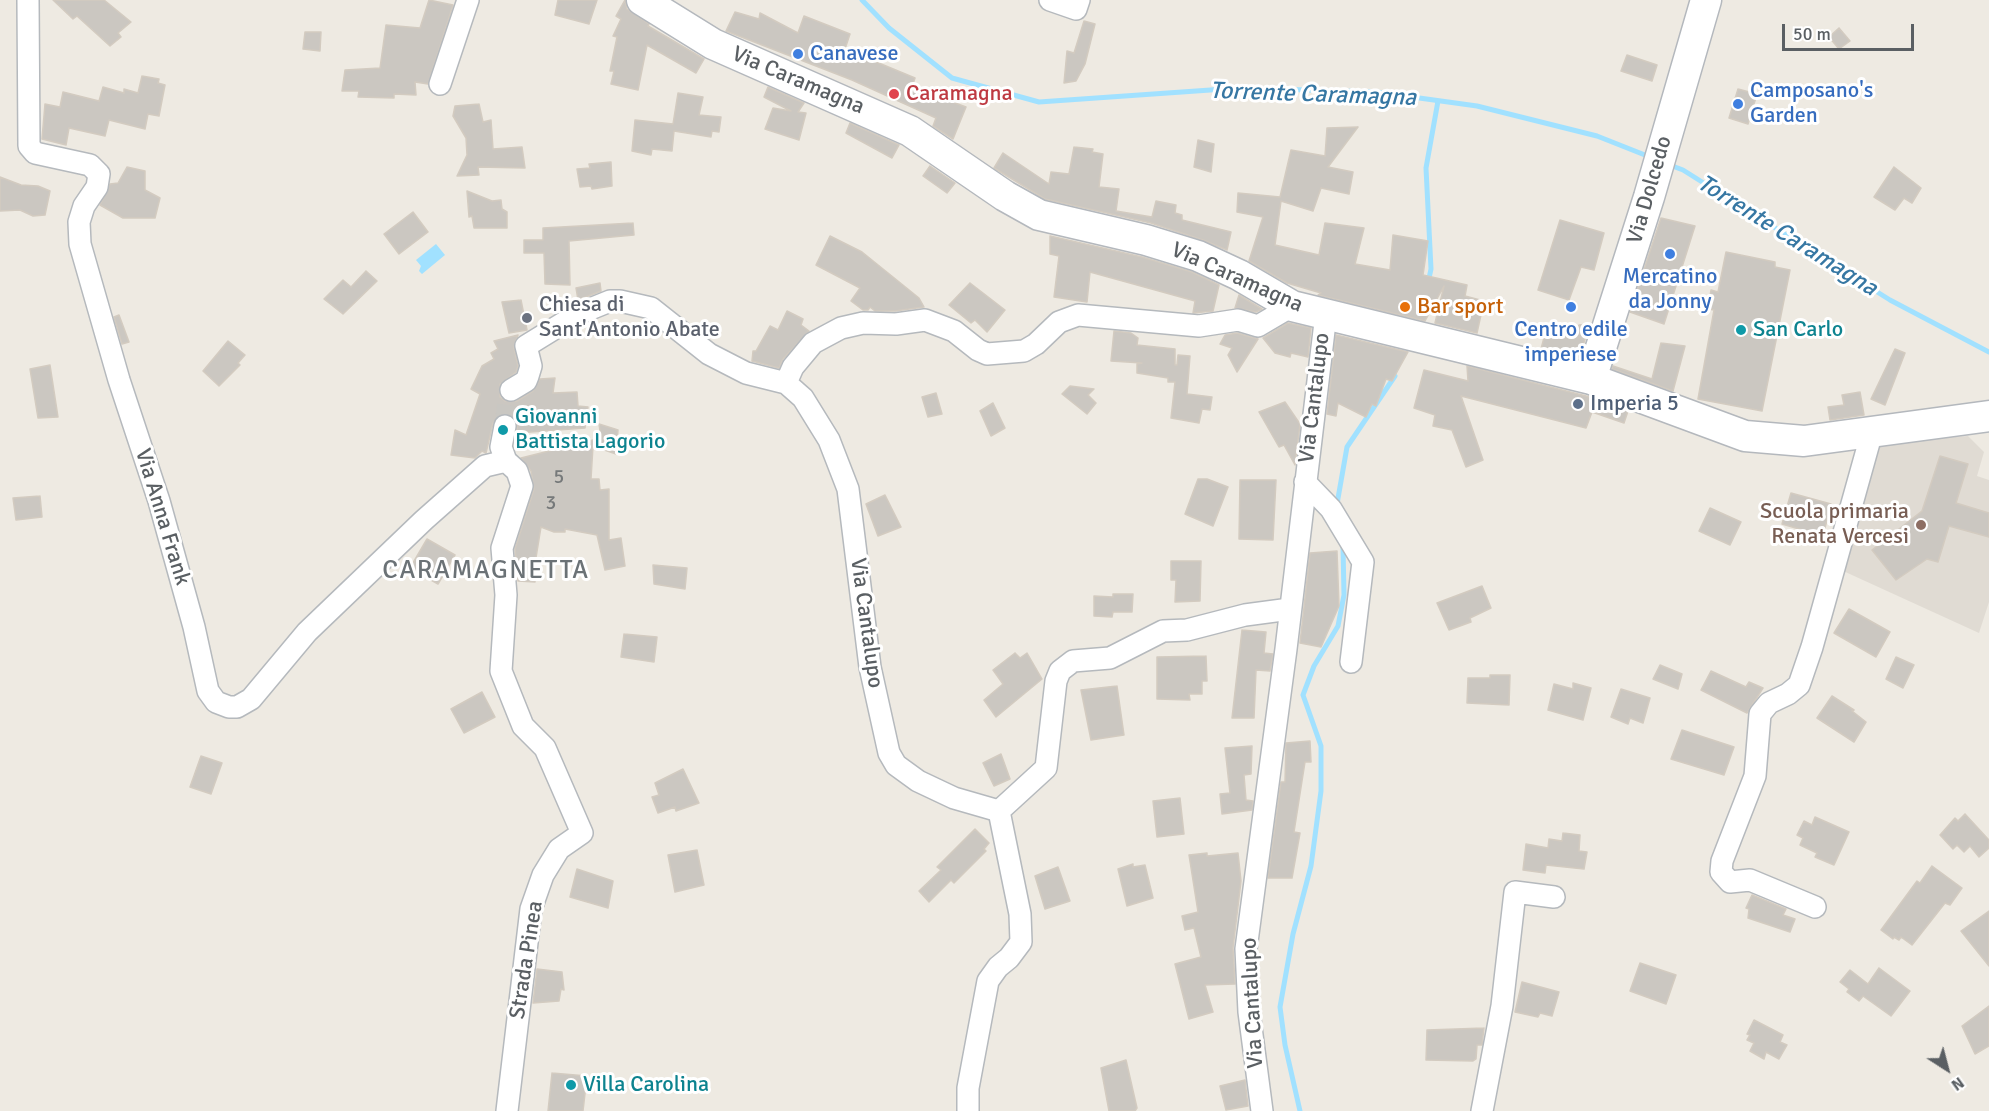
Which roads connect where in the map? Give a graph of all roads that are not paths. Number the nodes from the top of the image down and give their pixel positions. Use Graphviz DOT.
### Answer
graph roads {
  1 [pos="28,0"];
  2 [pos="468,0"];
  3 [pos="642,0"];
  4 [pos="1050,0"];
  5 [pos="1079,0"];
  6 [pos="1706,0"];
  7 [pos="440,84"];
  8 [pos="1292,306"];
  9 [pos="1326,314"];
  10 [pos="1591,379"];
  11 [pos="786,383"];
  12 [pos="509,396"];
  13 [pos="1986,422"];
  14 [pos="505,426"];
  15 [pos="1872,432"];
  16 [pos="506,461"];
  17 [pos="1305,482"];
  18 [pos="1290,609"];
  19 [pos="1351,662"];
  20 [pos="999,811"];
  21 [pos="1554,897"];
  22 [pos="1815,907"];
  23 [pos="507,1111"];
  24 [pos="968,1111"];
  25 [pos="1262,1111"];
  26 [pos="1482,1111"];
  1 -- 16 [label="street, Via Anna Frank"];
  2 -- 7 [label="street"];
  3 -- 8 [label="street, Via Caramagna"];
  4 -- 5 [label="street"];
  6 -- 10 [label="street, Via Dolcedo"];
  8 -- 9 [label="street, Via Caramagna"];
  8 -- 11 [label="street"];
  9 -- 10 [label="street, Via Caramagna"];
  9 -- 17 [label="street, Via Cantalupo"];
  10 -- 15 [label="street, Via Caramagna"];
  11 -- 12 [label="street"];
  11 -- 20 [label="street, Via Cantalupo"];
  13 -- 15 [label="street, Via Caramagna"];
  14 -- 16 [label="street"];
  15 -- 22 [label="street"];
  16 -- 23 [label="street, Strada Pinea"];
  17 -- 18 [label="street, Via Cantalupo"];
  17 -- 19 [label="street, Via Cantalupo"];
  18 -- 20 [label="street"];
  18 -- 25 [label="street, Via Cantalupo"];
  20 -- 24 [label="street"];
  21 -- 26 [label="street"];
}
